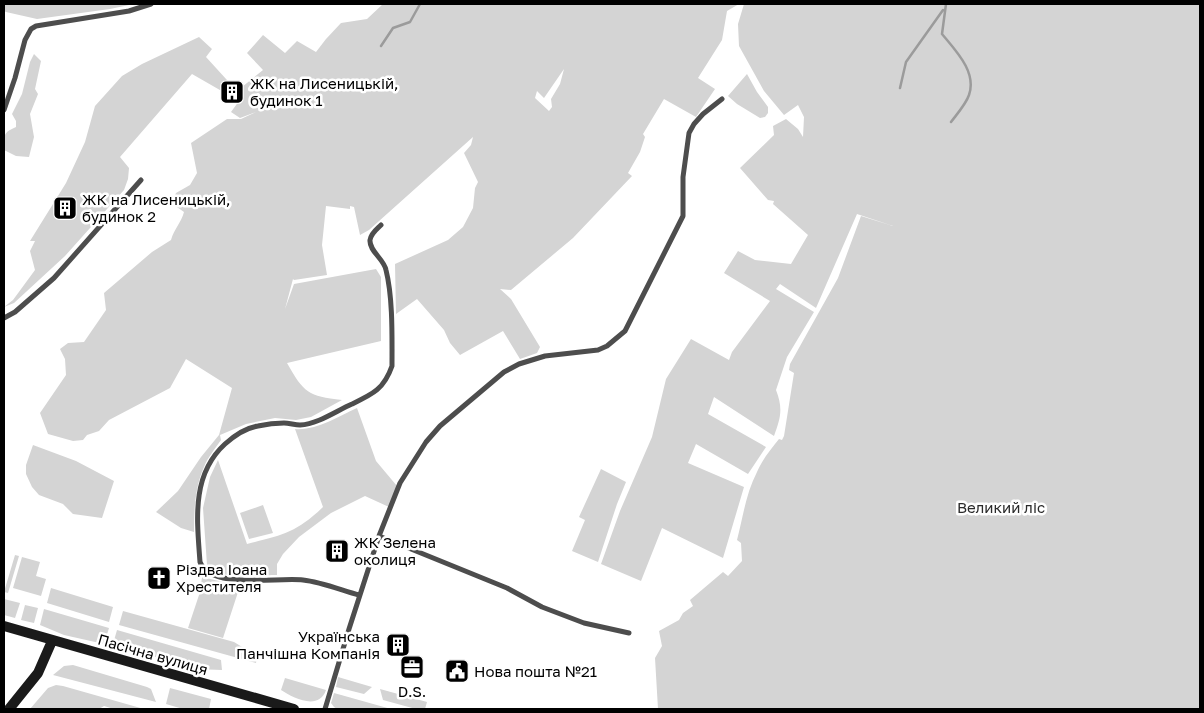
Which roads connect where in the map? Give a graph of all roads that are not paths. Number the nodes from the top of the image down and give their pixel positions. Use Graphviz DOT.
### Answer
graph roads {
  1 [pos="151,4"];
  2 [pos="722,99"];
  3 [pos="4,110"];
  4 [pos="141,180"];
  5 [pos="381,225"];
  6 [pos="4,318"];
  7 [pos="379,536"];
  8 [pos="359,595"];
  9 [pos="4,626"];
  10 [pos="629,633"];
  11 [pos="52,641"];
  12 [pos="9,709"];
  13 [pos="294,709"];
  14 [pos="325,709"];
  1 -- 3 [label="street"];
  2 -- 7 [label="street"];
  4 -- 6 [label="street"];
  5 -- 8 [label="street"];
  7 -- 8 [label="street"];
  7 -- 10 [label="street"];
  8 -- 14 [label="street"];
  9 -- 11 [label="main road, Пасічна вулиця"];
  11 -- 12 [label="main road"];
  11 -- 13 [label="main road, Пасічна вулиця"];
}
